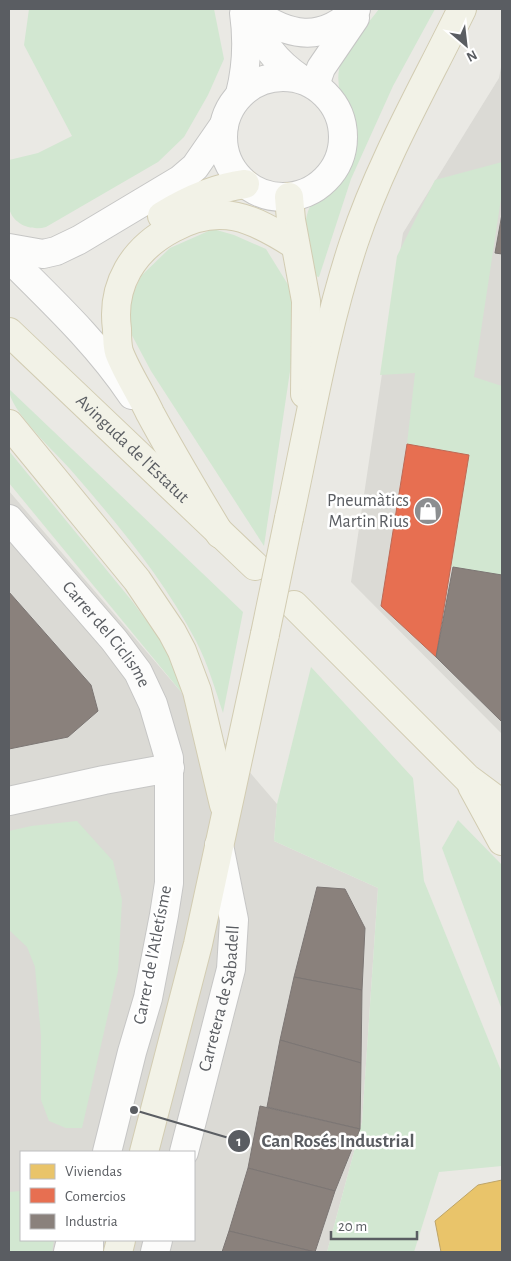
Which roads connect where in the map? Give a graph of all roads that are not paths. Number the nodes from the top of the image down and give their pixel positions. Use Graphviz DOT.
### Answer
graph roads {
  1 [pos="245,9"];
  2 [pos="250,9"];
  3 [pos="340,9"];
  4 [pos="356,9"];
  5 [pos="361,9"];
  6 [pos="462,9"];
  7 [pos="317,32"];
  8 [pos="308,82"];
  9 [pos="240,94"];
  10 [pos="224,125"];
  11 [pos="245,184"];
  12 [pos="289,197"];
  13 [pos="295,245"];
  14 [pos="9,248"];
  15 [pos="9,258"];
  16 [pos="9,332"];
  17 [pos="119,352"];
  18 [pos="9,424"];
  19 [pos="306,436"];
  20 [pos="170,452"];
  21 [pos="9,519"];
  22 [pos="220,534"];
  23 [pos="255,566"];
  24 [pos="294,605"];
  25 [pos="170,768"];
  26 [pos="467,778"];
  27 [pos="9,801"];
  28 [pos="502,804"];
  29 [pos="226,810"];
  30 [pos="502,841"];
  31 [pos="219,845"];
  32 [pos="107,1151"];
  33 [pos="144,1151"];
  34 [pos="184,1151"];
  1 -- 8 [label="street"];
  1 -- 9 [label="street"];
  2 -- 7 [label="street"];
  3 -- 7 [label="street"];
  4 -- 7 [label="street"];
  5 -- 8 [label="street"];
  6 -- 19 [label="main road"];
  8 -- 9 [label="street"];
  8 -- 12 [label="street"];
  9 -- 10 [label="street"];
  10 -- 11 [label="street"];
  10 -- 14 [label="street"];
  11 -- 12 [label="street"];
  11 -- 17 [label="main road"];
  12 -- 13 [label="main road"];
  13 -- 17 [label="main road"];
  13 -- 19 [label="main road"];
  15 -- 20 [label="street, Avinguda de l'Estatut"];
  16 -- 22 [label="main road, Avinguda de l'Estatut"];
  17 -- 20 [label="main road"];
  18 -- 29 [label="main road"];
  19 -- 29 [label="main road, bridge"];
  20 -- 22 [label="main road"];
  21 -- 25 [label="street, Carrer del Ciclisme"];
  22 -- 23 [label="main road, Avinguda de l'Estatut"];
  24 -- 26 [label="main road"];
  25 -- 27 [label="street"];
  25 -- 32 [label="street, Carrer de l'Atletísme"];
  26 -- 28 [label="main road"];
  26 -- 30 [label="main road"];
  29 -- 31 [label="main road"];
  31 -- 33 [label="main road"];
  31 -- 34 [label="street, Carretera de Sabadell"];
}
